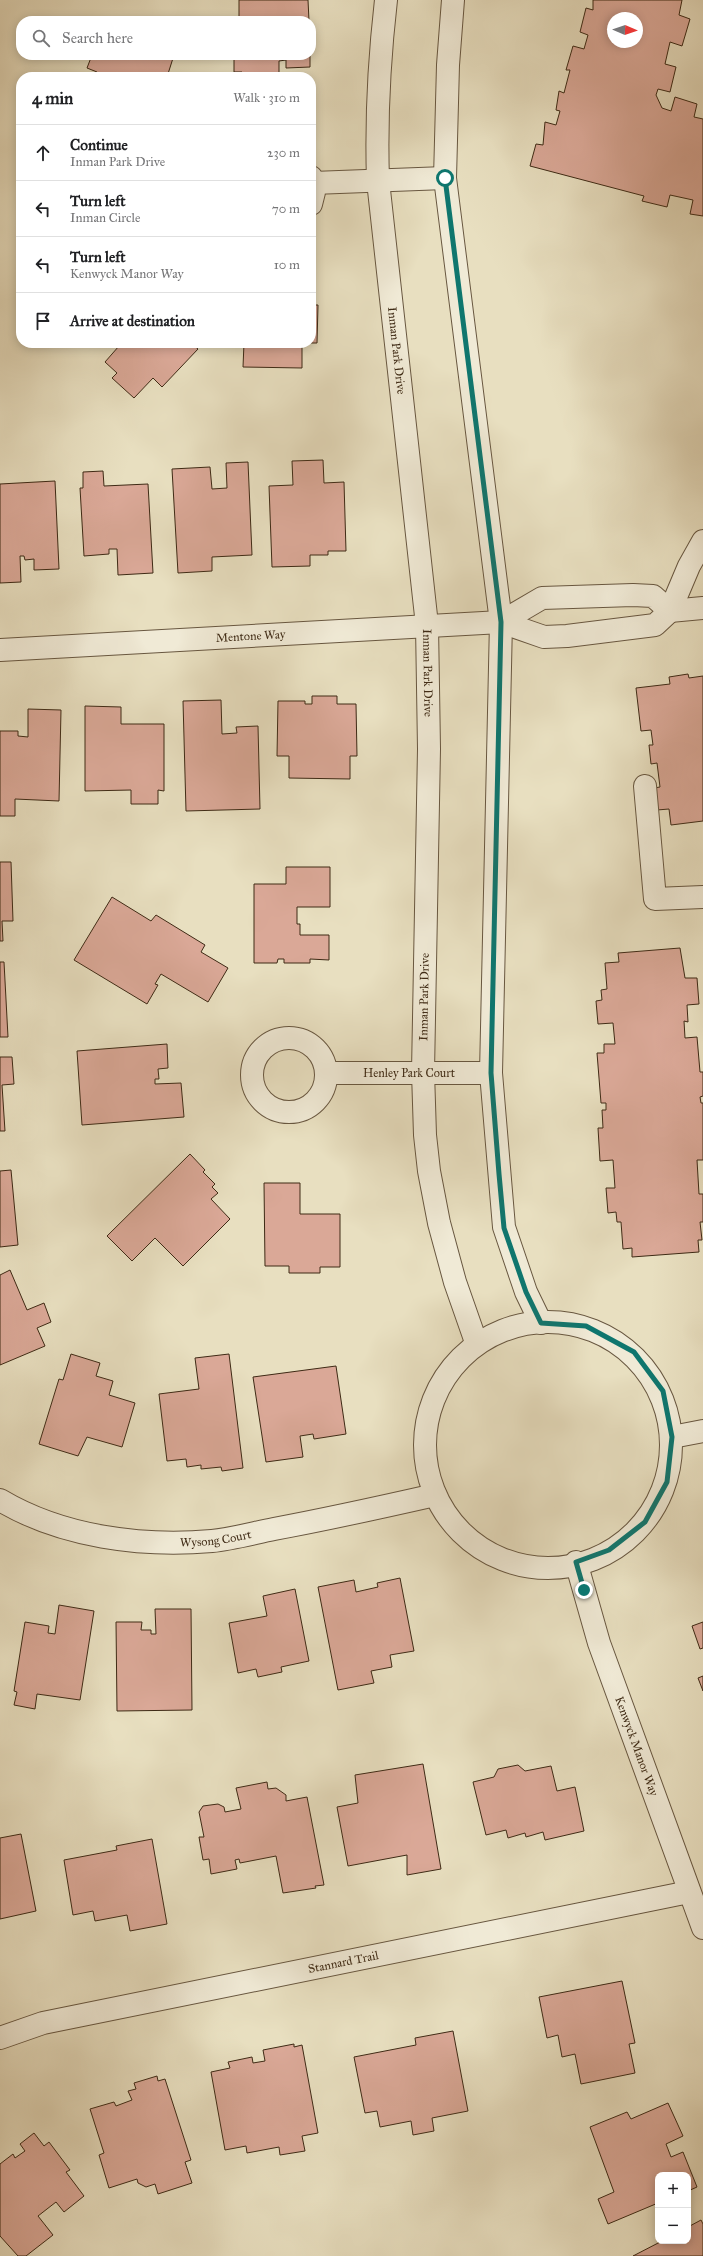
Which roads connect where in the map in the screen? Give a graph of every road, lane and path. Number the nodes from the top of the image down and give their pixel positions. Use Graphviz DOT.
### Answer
graph roads {
  1 [pos="386,0"];
  2 [pos="453,0"];
  3 [pos="445,178"];
  4 [pos="378,181"];
  5 [pos="316,188"];
  6 [pos="703,541"];
  7 [pos="703,608"];
  8 [pos="670,611"];
  9 [pos="501,622"];
  10 [pos="427,625"];
  11 [pos="0,650"];
  12 [pos="645,786"];
  13 [pos="703,897"];
  14 [pos="423,1072"];
  15 [pos="326,1073"];
  16 [pos="491,1073"];
  17 [pos="541,1323"];
  18 [pos="476,1342"];
  19 [pos="703,1431"];
  20 [pos="672,1437"];
  21 [pos="435,1495"];
  22 [pos="0,1500"];
  23 [pos="576,1562"];
  24 [pos="689,1892"];
  25 [pos="703,1928"];
  26 [pos="0,2038"];
  1 -- 4 [label="street, Inman Park Drive"];
  2 -- 3 [label="street"];
  3 -- 4 [label="street"];
  3 -- 9 [label="street"];
  4 -- 5 [label="street"];
  4 -- 10 [label="street, Inman Park Drive"];
  6 -- 8 [label="street"];
  7 -- 8 [label="street"];
  8 -- 9 [label="street"];
  8 -- 9 [label="street"];
  9 -- 10 [label="street, Mentone Way"];
  9 -- 16 [label="street"];
  10 -- 11 [label="street, Mentone Way"];
  10 -- 14 [label="street, Inman Park Drive"];
  12 -- 13 [label="street"];
  14 -- 15 [label="street, Henley Park Court"];
  14 -- 16 [label="street, Henley Park Court"];
  14 -- 18 [label="street, Inman Park Drive"];
  16 -- 17 [label="street"];
  17 -- 18 [label="street"];
  17 -- 20 [label="street"];
  18 -- 21 [label="street"];
  19 -- 20 [label="street"];
  20 -- 23 [label="street"];
  21 -- 22 [label="street, Wysong Court"];
  21 -- 23 [label="street"];
  23 -- 24 [label="street, Kenwyck Manor Way"];
  24 -- 25 [label="street, Kenwyck Manor Way"];
  24 -- 26 [label="street, Stannard Trail"];
}
